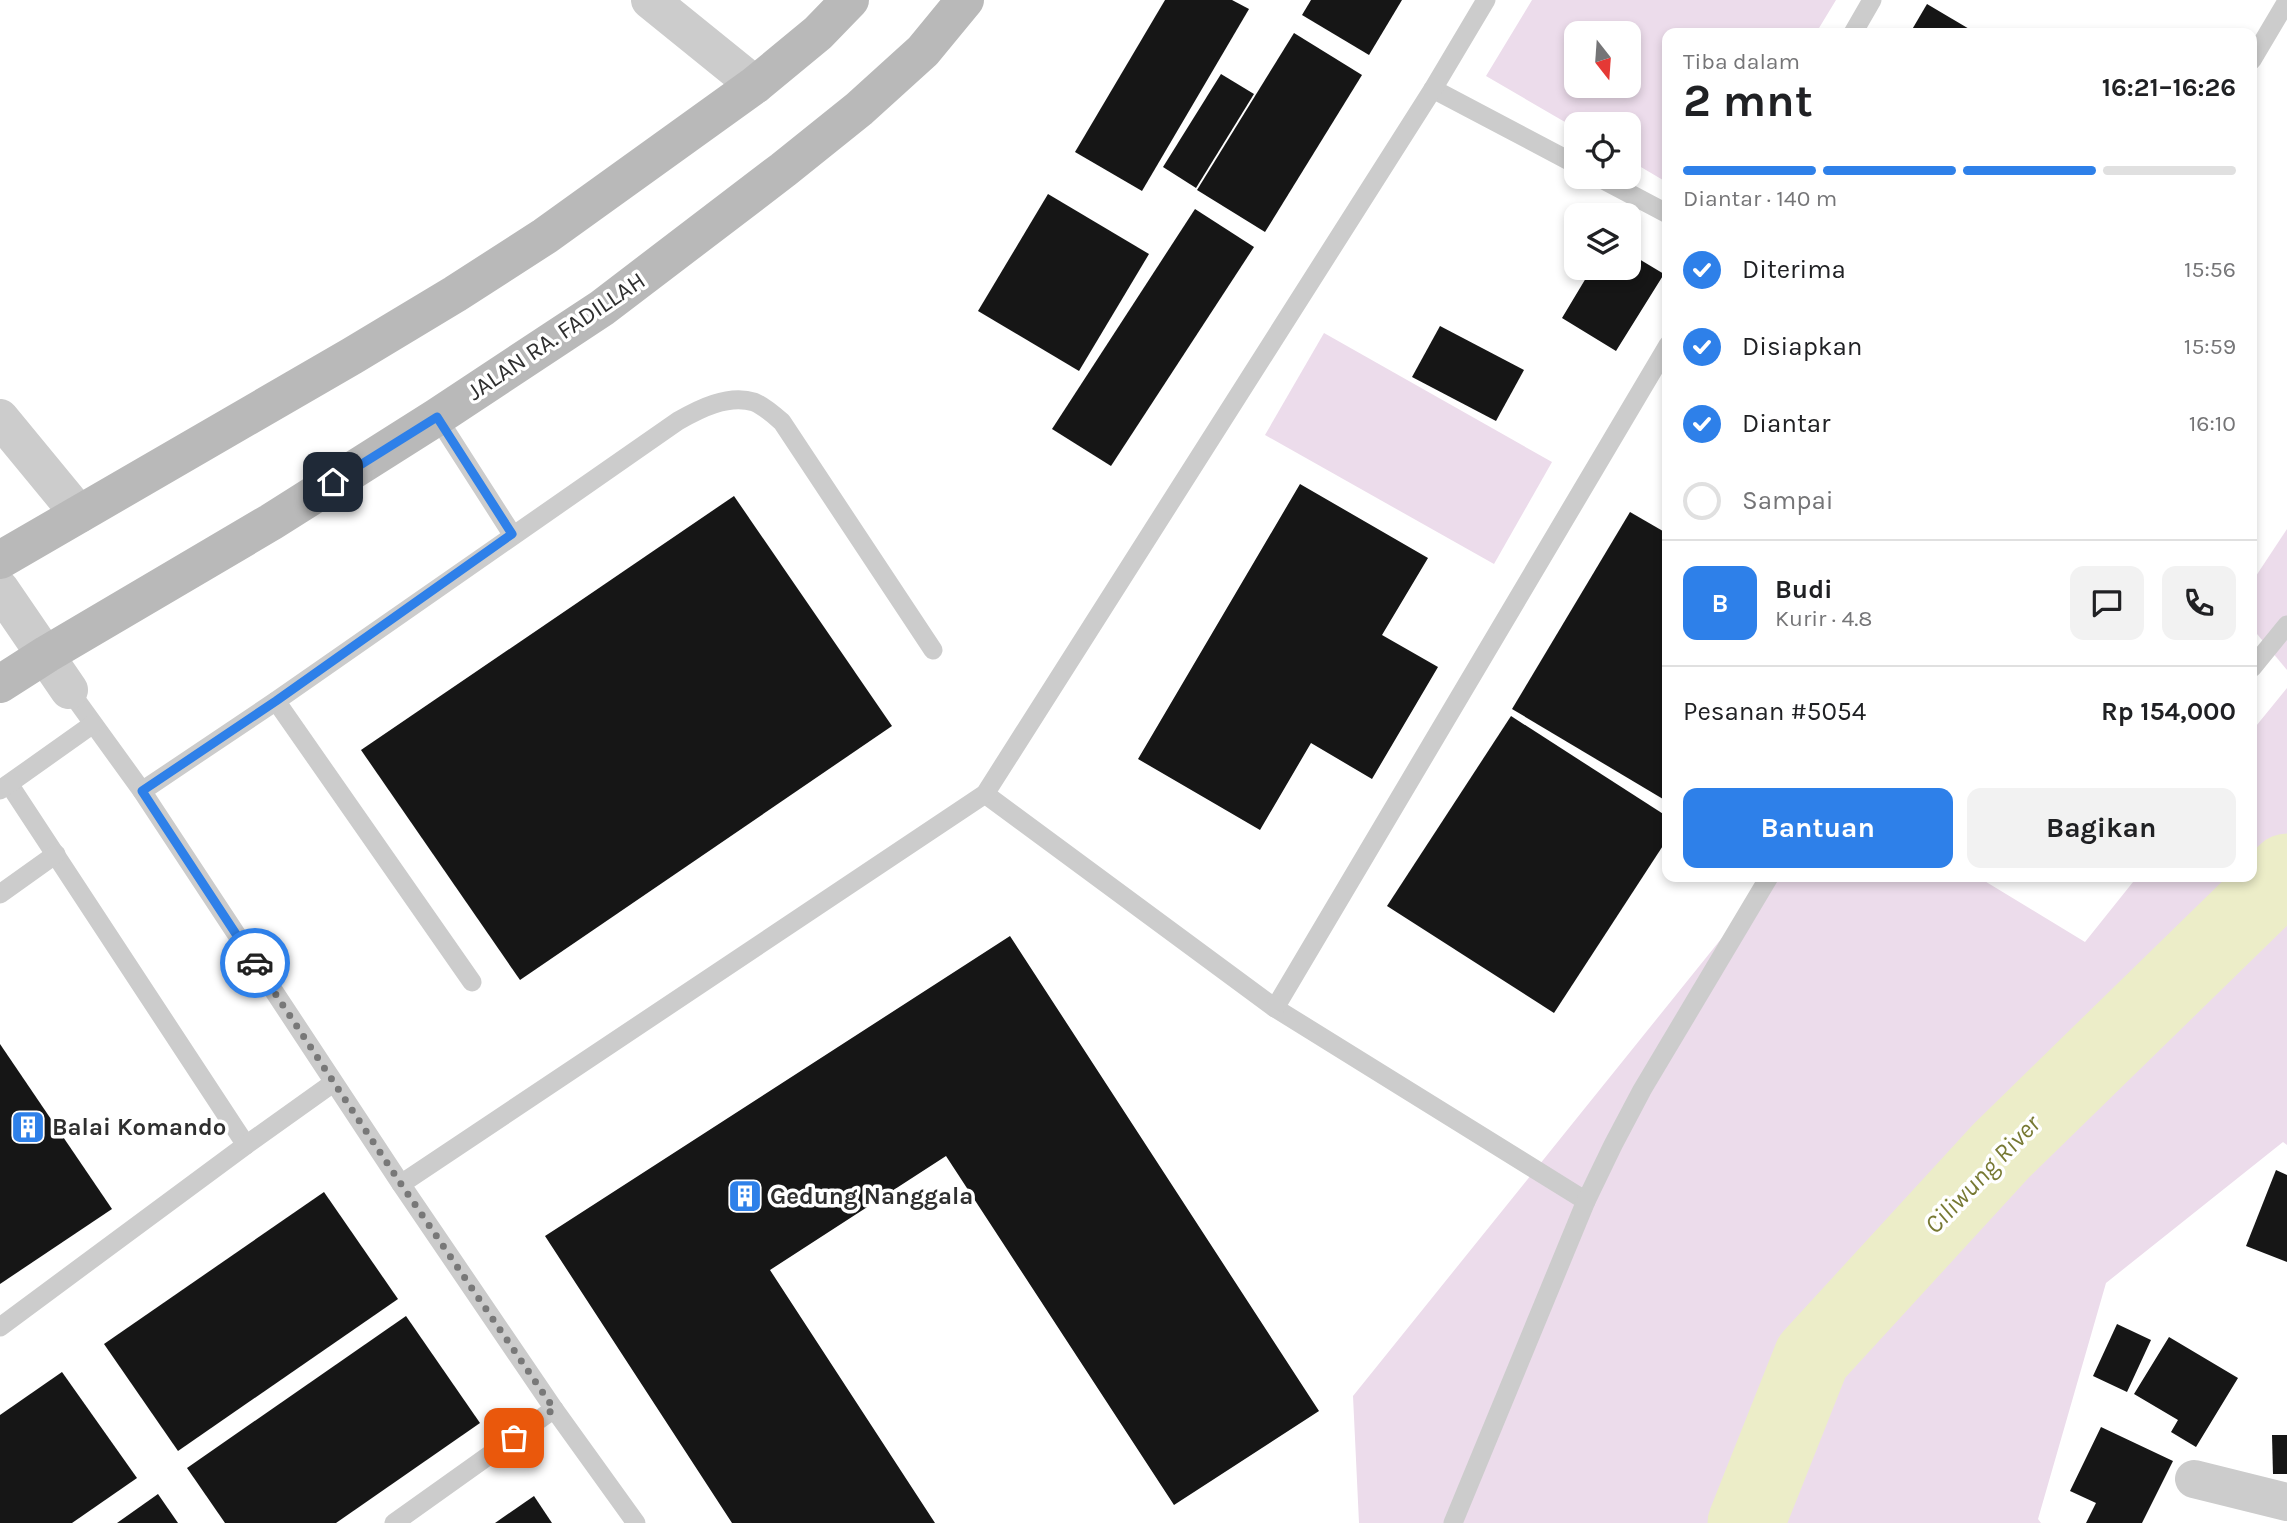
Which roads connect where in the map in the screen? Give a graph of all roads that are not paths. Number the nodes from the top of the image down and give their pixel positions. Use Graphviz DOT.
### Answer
graph roads {
  1 [pos="650,0"];
  2 [pos="850,0"];
  3 [pos="965,0"];
  4 [pos="1486,0"];
  5 [pos="1872,0"];
  6 [pos="2287,1"];
  7 [pos="1856,28"];
  8 [pos="2257,52"];
  9 [pos="755,85"];
  10 [pos="1433,89"];
  11 [pos="1564,158"];
  12 [pos="1621,189"];
  13 [pos="1662,211"];
  14 [pos="1662,355"];
  15 [pos="437,417"];
  16 [pos="0,418"];
  17 [pos="79,514"];
  18 [pos="512,534"];
  19 [pos="0,560"];
  20 [pos="0,589"];
  21 [pos="2287,625"];
  22 [pos="933,650"];
  23 [pos="47,654"];
  24 [pos="2257,662"];
  25 [pos="0,684"];
  26 [pos="69,690"];
  27 [pos="276,701"];
  28 [pos="93,724"];
  29 [pos="4,787"];
  30 [pos="142,791"];
  31 [pos="985,794"];
  32 [pos="56,854"];
  33 [pos="1766,882"];
  34 [pos="0,894"];
  35 [pos="472,982"];
  36 [pos="1275,1009"];
  37 [pos="333,1083"];
  38 [pos="246,1145"];
  39 [pos="401,1184"];
  40 [pos="1586,1201"];
  41 [pos="0,1327"];
  42 [pos="554,1409"];
  43 [pos="2194,1479"];
  44 [pos="2287,1502"];
  45 [pos="394,1523"];
  46 [pos="636,1523"];
  47 [pos="1453,1523"];
  1 -- 9 [label="street"];
  2 -- 9 [label="main road"];
  3 -- 15 [label="main road, JALAN RA. FADILLAH"];
  4 -- 10 [label="lane"];
  5 -- 7 [label="lane"];
  6 -- 8 [label="lane"];
  9 -- 17 [label="main road"];
  10 -- 11 [label="lane"];
  10 -- 31 [label="lane"];
  12 -- 13 [label="lane"];
  14 -- 36 [label="lane"];
  15 -- 18 [label="lane"];
  15 -- 23 [label="main road, JALAN RA. FADILLAH"];
  16 -- 17 [label="street"];
  17 -- 19 [label="main road"];
  18 -- 22 [label="lane"];
  18 -- 27 [label="lane"];
  20 -- 23 [label="street"];
  21 -- 24 [label="lane"];
  23 -- 25 [label="main road, JALAN RA. FADILLAH"];
  23 -- 26 [label="street"];
  26 -- 28 [label="lane"];
  27 -- 30 [label="lane"];
  27 -- 35 [label="lane"];
  28 -- 29 [label="lane"];
  28 -- 30 [label="lane"];
  29 -- 32 [label="lane"];
  30 -- 37 [label="lane"];
  31 -- 36 [label="lane"];
  31 -- 39 [label="lane"];
  32 -- 34 [label="lane"];
  32 -- 38 [label="lane"];
  33 -- 40 [label="lane"];
  36 -- 40 [label="lane"];
  37 -- 38 [label="lane"];
  37 -- 39 [label="lane"];
  38 -- 41 [label="lane"];
  39 -- 42 [label="lane"];
  40 -- 47 [label="lane"];
  42 -- 45 [label="lane"];
  42 -- 46 [label="lane"];
  43 -- 44 [label="street"];
}
